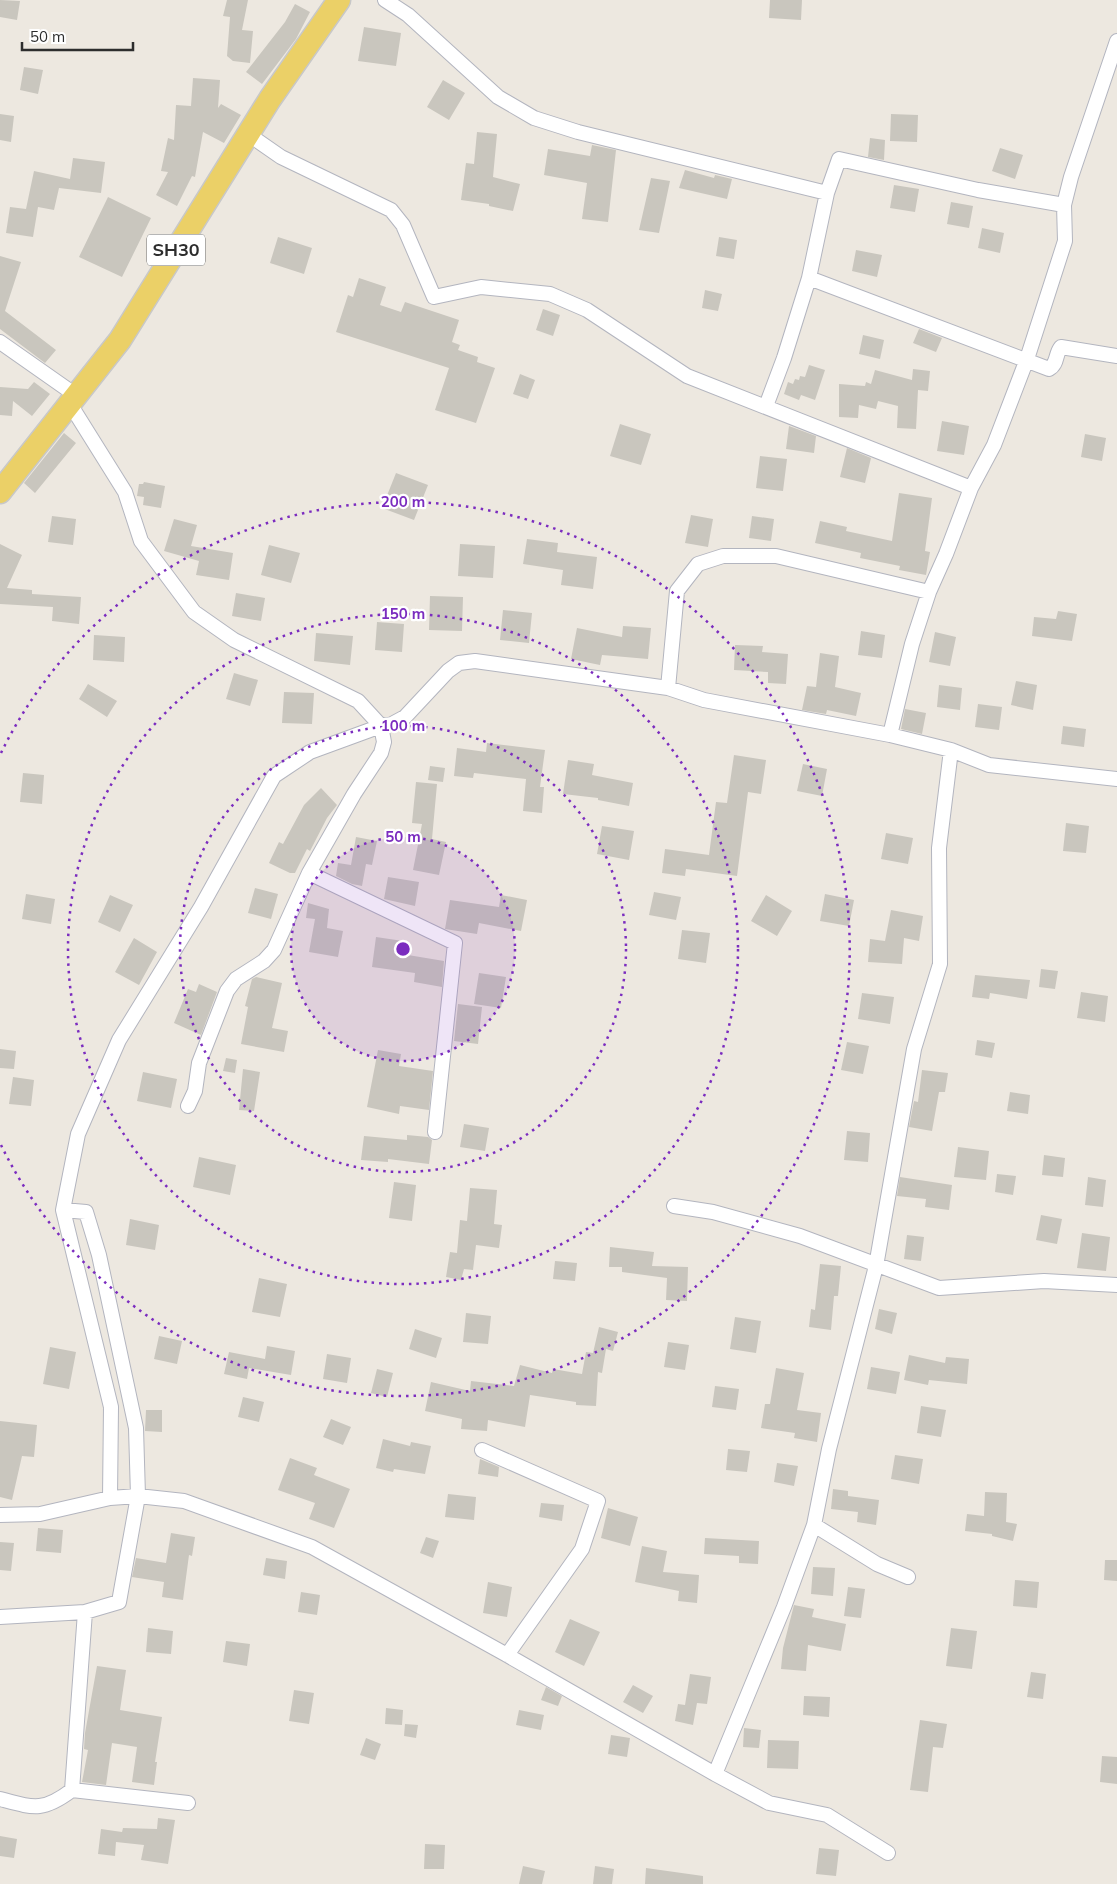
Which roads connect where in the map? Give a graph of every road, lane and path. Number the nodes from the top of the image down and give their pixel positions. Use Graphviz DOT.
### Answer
graph roads {
  1 [pos="339,0"];
  2 [pos="385,0"];
  3 [pos="1117,41"];
  4 [pos="248,134"];
  5 [pos="827,193"];
  6 [pos="1064,205"];
  7 [pos="809,278"];
  8 [pos="0,342"];
  9 [pos="1117,356"];
  10 [pos="1027,359"];
  11 [pos="74,400"];
  12 [pos="766,406"];
  13 [pos="971,488"];
  14 [pos="0,492"];
  15 [pos="929,592"];
  16 [pos="668,688"];
  17 [pos="380,726"];
  18 [pos="890,735"];
  19 [pos="951,750"];
  20 [pos="1117,779"];
  21 [pos="309,873"];
  22 [pos="188,1106"];
  23 [pos="435,1132"];
  24 [pos="674,1206"];
  25 [pos="63,1210"];
  26 [pos="876,1266"];
  27 [pos="1117,1284"];
  28 [pos="482,1450"];
  29 [pos="138,1496"];
  30 [pos="110,1498"];
  31 [pos="0,1514"];
  32 [pos="814,1525"];
  33 [pos="908,1577"];
  34 [pos="85,1612"];
  35 [pos="0,1617"];
  36 [pos="507,1655"];
  37 [pos="715,1774"];
  38 [pos="72,1790"];
  39 [pos="0,1799"];
  40 [pos="188,1803"];
  41 [pos="888,1853"];
  1 -- 4 [label="main road, SH30"];
  2 -- 5 [label="street"];
  3 -- 6 [label="street"];
  4 -- 11 [label="main road, SH30"];
  4 -- 12 [label="street"];
  5 -- 6 [label="street"];
  5 -- 7 [label="street"];
  6 -- 10 [label="street"];
  7 -- 10 [label="street"];
  7 -- 12 [label="street"];
  8 -- 11 [label="street"];
  9 -- 10 [label="street"];
  10 -- 13 [label="street"];
  11 -- 14 [label="main road, SH30"];
  11 -- 17 [label="street"];
  12 -- 13 [label="street"];
  13 -- 15 [label="street"];
  15 -- 16 [label="street"];
  15 -- 18 [label="street"];
  16 -- 17 [label="street"];
  16 -- 18 [label="street"];
  17 -- 21 [label="street"];
  17 -- 25 [label="street"];
  18 -- 19 [label="street"];
  19 -- 20 [label="street"];
  19 -- 26 [label="street"];
  21 -- 22 [label="street"];
  21 -- 23 [label="street"];
  24 -- 26 [label="street"];
  25 -- 29 [label="street"];
  25 -- 30 [label="street"];
  26 -- 27 [label="street"];
  26 -- 32 [label="street"];
  28 -- 36 [label="street"];
  29 -- 30 [label="street"];
  29 -- 34 [label="street"];
  29 -- 36 [label="street"];
  30 -- 31 [label="street"];
  32 -- 33 [label="street"];
  32 -- 37 [label="street"];
  34 -- 35 [label="street"];
  34 -- 38 [label="street"];
  36 -- 37 [label="street"];
  37 -- 41 [label="street"];
  38 -- 39 [label="street"];
  38 -- 40 [label="street"];
}
